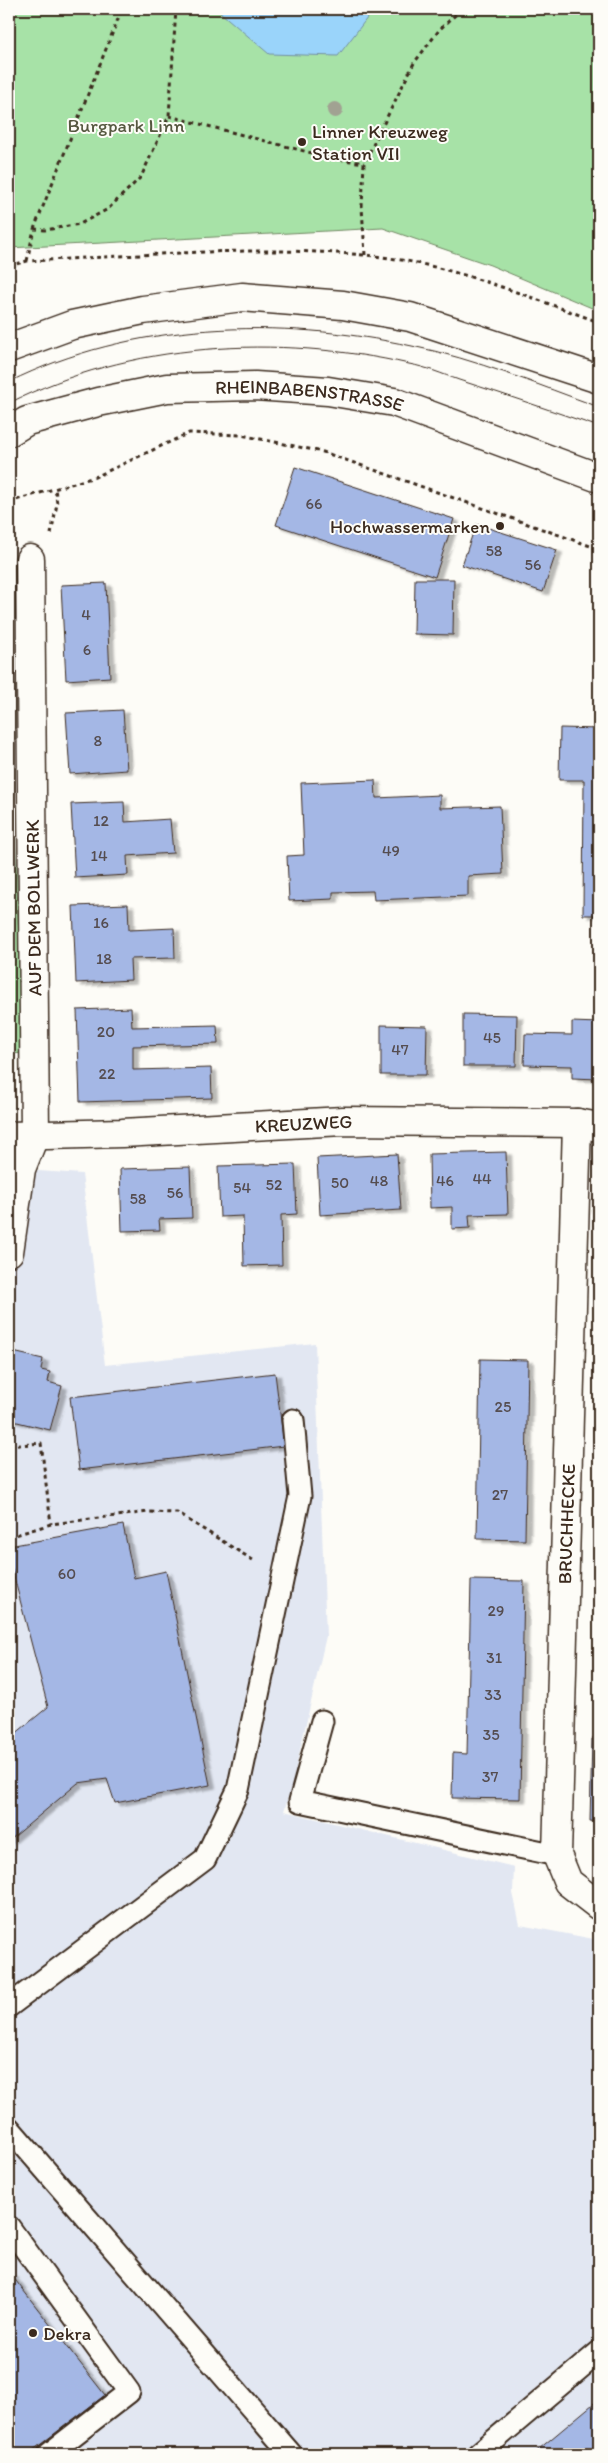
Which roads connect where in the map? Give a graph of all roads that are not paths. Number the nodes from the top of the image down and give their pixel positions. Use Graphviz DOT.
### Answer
graph roads {
  1 [pos="9,348"];
  2 [pos="599,379"];
  3 [pos="15,422"];
  4 [pos="599,478"];
  5 [pos="30,559"];
  6 [pos="588,1125"];
  7 [pos="22,1135"];
  8 [pos="9,1252"];
  9 [pos="293,1420"];
  10 [pos="322,1721"];
  11 [pos="557,1855"];
  12 [pos="599,1906"];
  13 [pos="9,2006"];
  14 [pos="9,2128"];
  15 [pos="9,2227"];
  16 [pos="599,2352"];
  17 [pos="49,2454"];
  18 [pos="291,2454"];
  19 [pos="478,2454"];
  1 -- 2 [label="street"];
  3 -- 4 [label="street, RHEINBABENSTRASSE"];
  5 -- 7 [label="street, AUF DEM BOLLWERK"];
  6 -- 7 [label="street, KREUZWEG"];
  6 -- 11 [label="street, BRUCHHECKE"];
  7 -- 8 [label="street, AUF DEM BOLLWERK"];
  9 -- 13 [label="lane"];
  10 -- 11 [label="lane"];
  11 -- 12 [label="street, BRUCHHECKE"];
  14 -- 18 [label="lane"];
  15 -- 17 [label="lane"];
  16 -- 19 [label="lane"];
}
